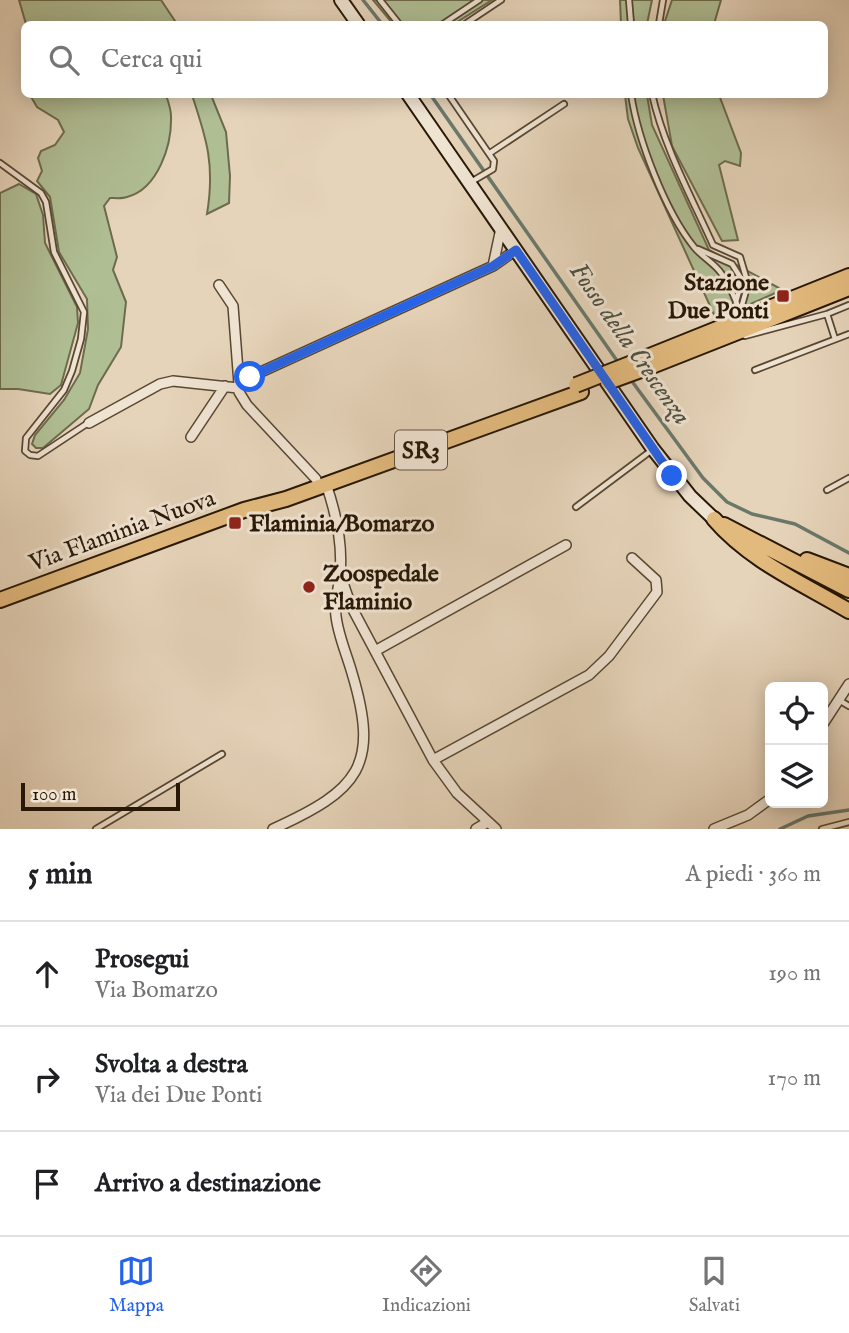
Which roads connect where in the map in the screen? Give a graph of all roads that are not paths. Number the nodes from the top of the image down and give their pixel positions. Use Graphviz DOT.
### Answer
graph roads {
  1 [pos="341,0"];
  2 [pos="380,0"];
  3 [pos="479,0"];
  4 [pos="501,0"];
  5 [pos="629,0"];
  6 [pos="663,0"];
  7 [pos="356,21"];
  8 [pos="397,21"];
  9 [pos="448,21"];
  10 [pos="470,21"];
  11 [pos="631,21"];
  12 [pos="660,21"];
  13 [pos="411,98"];
  14 [pos="451,98"];
  15 [pos="632,98"];
  16 [pos="653,98"];
  17 [pos="564,104"];
  18 [pos="490,153"];
  19 [pos="0,163"];
  20 [pos="475,180"];
  21 [pos="501,228"];
  22 [pos="694,247"];
  23 [pos="516,250"];
  24 [pos="493,266"];
  25 [pos="849,276"];
  26 [pos="219,285"];
  27 [pos="849,288"];
  28 [pos="735,302"];
  29 [pos="849,305"];
  30 [pos="827,314"];
  31 [pos="741,315"];
  32 [pos="849,334"];
  33 [pos="835,339"];
  34 [pos="710,343"];
  35 [pos="649,361"];
  36 [pos="755,370"];
  37 [pos="225,386"];
  38 [pos="238,386"];
  39 [pos="89,423"];
  40 [pos="191,437"];
  41 [pos="653,449"];
  42 [pos="849,478"];
  43 [pos="321,482"];
  44 [pos="827,490"];
  45 [pos="576,507"];
  46 [pos="714,519"];
  47 [pos="754,540"];
  48 [pos="566,545"];
  49 [pos="632,558"];
  50 [pos="340,573"];
  51 [pos="849,576"];
  52 [pos="849,590"];
  53 [pos="0,600"];
  54 [pos="849,611"];
  55 [pos="375,651"];
  56 [pos="849,684"];
  57 [pos="839,700"];
  58 [pos="849,706"];
  59 [pos="828,716"];
  60 [pos="222,754"];
  61 [pos="433,760"];
  62 [pos="765,803"];
  63 [pos="488,822"];
  64 [pos="849,822"];
  65 [pos="96,829"];
  66 [pos="273,829"];
  67 [pos="475,829"];
  68 [pos="496,829"];
  69 [pos="714,829"];
  70 [pos="821,829"];
  1 -- 7 [label="street"];
  2 -- 8 [label="lane"];
  3 -- 9 [label="lane"];
  4 -- 10 [label="lane"];
  5 -- 11 [label="lane"];
  6 -- 12 [label="lane"];
  13 -- 20 [label="street"];
  14 -- 18 [label="lane"];
  15 -- 22 [label="lane"];
  16 -- 31 [label="lane"];
  17 -- 18 [label="lane"];
  18 -- 20 [label="lane"];
  19 -- 39 [label="lane"];
  20 -- 21 [label="street"];
  21 -- 23 [label="street"];
  21 -- 24 [label="street"];
  22 -- 28 [label="lane"];
  22 -- 28 [label="lane"];
  23 -- 24 [label="street"];
  23 -- 41 [label="street"];
  24 -- 38 [label="street"];
  25 -- 31 [label="main road, Via Flaminia Nuova / SR3"];
  26 -- 38 [label="street"];
  27 -- 34 [label="main road, Via Flaminia Nuova / SR3"];
  28 -- 31 [label="lane"];
  29 -- 30 [label="lane"];
  30 -- 33 [label="lane"];
  30 -- 34 [label="lane"];
  31 -- 35 [label="main road, Via Flaminia Nuova / SR3"];
  32 -- 33 [label="lane"];
  33 -- 36 [label="lane"];
  34 -- 35 [label="main road, Via Flaminia Nuova / SR3"];
  35 -- 43 [label="main road, Via Flaminia Nuova / SR3, bridge"];
  37 -- 38 [label="street"];
  37 -- 39 [label="street"];
  37 -- 40 [label="street"];
  38 -- 43 [label="street"];
  41 -- 45 [label="lane"];
  41 -- 46 [label="street"];
  42 -- 44 [label="lane"];
  43 -- 50 [label="street"];
  43 -- 53 [label="main road, Via Flaminia Nuova / SR3"];
  46 -- 47 [label="main road"];
  46 -- 54 [label="main road"];
  47 -- 51 [label="main road"];
  47 -- 52 [label="main road"];
  48 -- 55 [label="street"];
  49 -- 61 [label="street"];
  50 -- 55 [label="street"];
  50 -- 66 [label="street"];
  55 -- 61 [label="street"];
  56 -- 57 [label="street"];
  57 -- 58 [label="lane"];
  57 -- 59 [label="street"];
  60 -- 65 [label="lane"];
  61 -- 63 [label="street"];
  62 -- 69 [label="street"];
  63 -- 67 [label="street"];
  63 -- 68 [label="street"];
  64 -- 70 [label="lane"];
}
